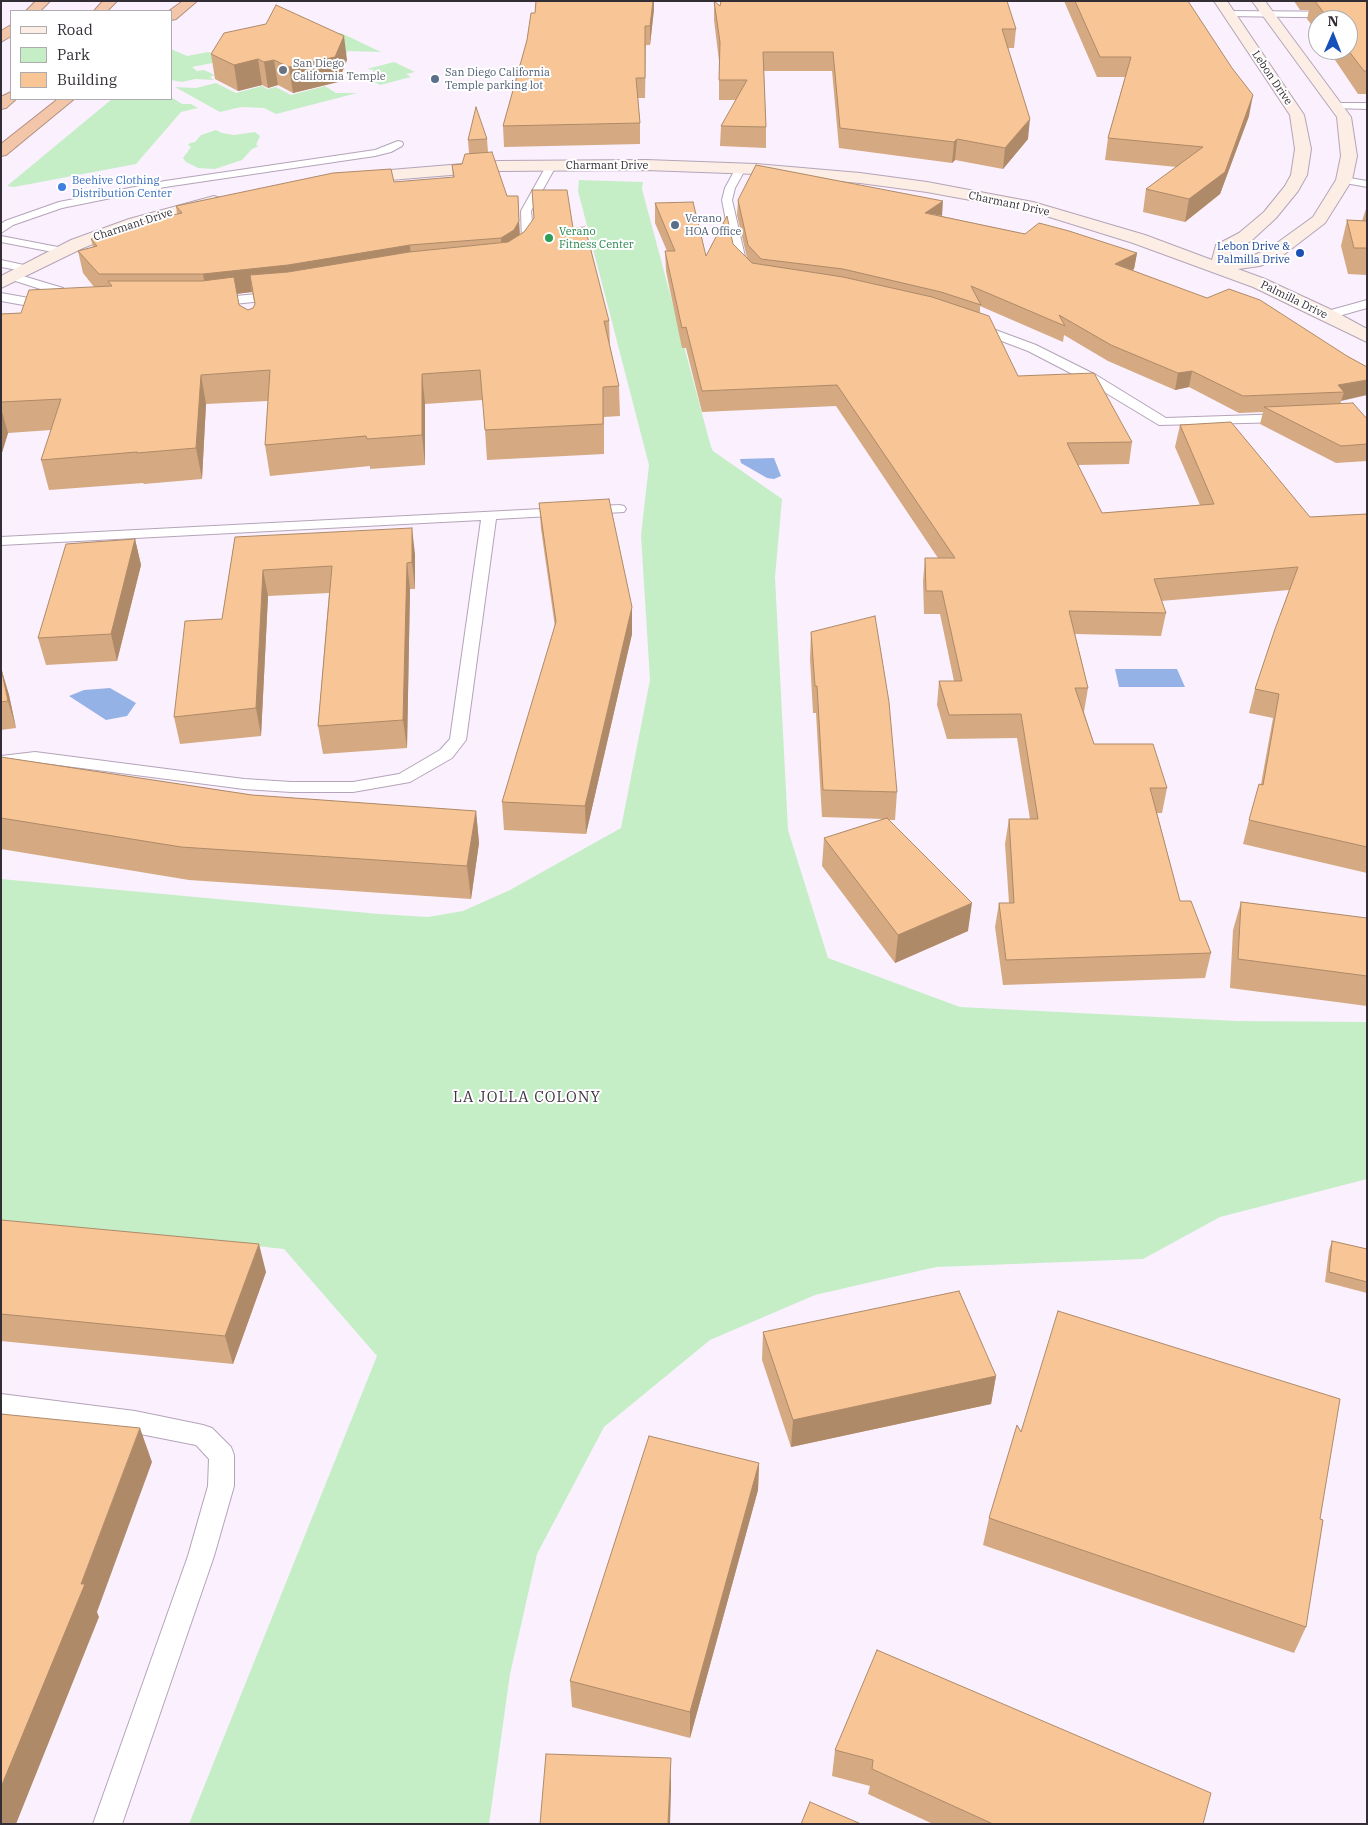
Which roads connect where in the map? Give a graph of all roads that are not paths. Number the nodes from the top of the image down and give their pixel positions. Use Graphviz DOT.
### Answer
graph roads {
  1 [pos="44,1"];
  2 [pos="111,1"];
  3 [pos="192,1"];
  4 [pos="1258,1"];
  5 [pos="1224,8"];
  6 [pos="33,10"];
  7 [pos="101,10"];
  8 [pos="1268,14"];
  9 [pos="172,15"];
  10 [pos="1367,15"];
  11 [pos="66,100"];
  12 [pos="1336,106"];
  13 [pos="1367,106"];
  14 [pos="398,144"];
  15 [pos="1,152"];
  16 [pos="551,166"];
  17 [pos="741,168"];
  18 [pos="338,180"];
  19 [pos="1344,180"];
  20 [pos="1367,184"];
  21 [pos="232,198"];
  22 [pos="1,230"];
  23 [pos="1,239"];
  24 [pos="64,251"];
  25 [pos="514,261"];
  26 [pos="1,263"];
  27 [pos="1218,267"];
  28 [pos="29,268"];
  29 [pos="756,279"];
  30 [pos="7,280"];
  31 [pos="292,294"];
  32 [pos="1,297"];
  33 [pos="198,303"];
  34 [pos="1367,304"];
  35 [pos="1328,316"];
  36 [pos="960,321"];
  37 [pos="1367,337"];
  38 [pos="1298,418"];
  39 [pos="619,509"];
  40 [pos="489,515"];
  41 [pos="1,541"];
  42 [pos="1,761"];
  43 [pos="1,1404"];
  44 [pos="107,1824"];
  1 -- 6 [label="highway"];
  2 -- 7 [label="highway"];
  3 -- 9 [label="highway"];
  4 -- 8 [label="street"];
  5 -- 8 [label="lane"];
  5 -- 27 [label="street, Lebon Drive"];
  8 -- 10 [label="lane"];
  8 -- 12 [label="street"];
  11 -- 15 [label="highway"];
  12 -- 13 [label="lane"];
  12 -- 19 [label="street"];
  14 -- 22 [label="lane"];
  16 -- 17 [label="street, Charmant Drive"];
  16 -- 18 [label="street, Charmant Drive"];
  16 -- 25 [label="lane"];
  17 -- 27 [label="street, Charmant Drive"];
  17 -- 29 [label="lane"];
  19 -- 20 [label="lane"];
  19 -- 27 [label="street"];
  21 -- 24 [label="street, Charmant Drive"];
  23 -- 24 [label="lane"];
  24 -- 28 [label="street, Charmant Drive"];
  26 -- 28 [label="lane"];
  27 -- 35 [label="street, Palmilla Drive"];
  28 -- 30 [label="street, Charmant Drive"];
  30 -- 32 [label="lane"];
  31 -- 33 [label="lane"];
  34 -- 35 [label="lane"];
  35 -- 37 [label="street, Palmilla Drive"];
  36 -- 38 [label="lane"];
  39 -- 40 [label="lane"];
  40 -- 41 [label="lane"];
  40 -- 42 [label="lane"];
  43 -- 44 [label="lane"];
}
